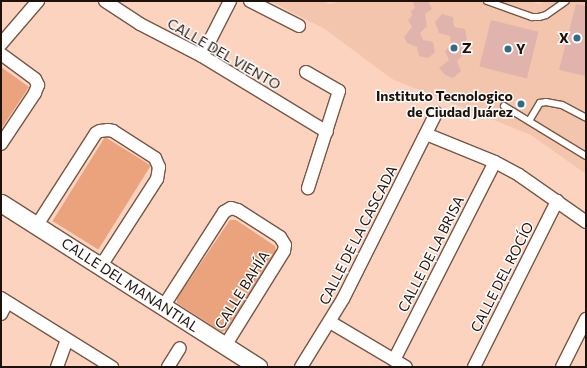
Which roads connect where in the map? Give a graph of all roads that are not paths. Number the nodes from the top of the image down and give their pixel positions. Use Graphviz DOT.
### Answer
graph roads {
  1 [pos="38,1"];
  2 [pos="106,1"];
  3 [pos="230,1"];
  4 [pos="251,1"];
  5 [pos="487,1"];
  6 [pos="566,1"];
  7 [pos="299,26"];
  8 [pos="1,44"];
  9 [pos="1,54"];
  10 [pos="202,56"];
  11 [pos="306,72"];
  12 [pos="504,106"];
  13 [pos="436,113"];
  14 [pos="586,118"];
  15 [pos="529,121"];
  16 [pos="327,132"];
  17 [pos="426,134"];
  18 [pos="1,144"];
  19 [pos="586,156"];
  20 [pos="495,162"];
  21 [pos="308,188"];
  22 [pos="557,201"];
  23 [pos="1,203"];
  24 [pos="586,222"];
  25 [pos="37,225"];
  26 [pos="101,266"];
  27 [pos="4,300"];
  28 [pos="163,306"];
  29 [pos="1,314"];
  30 [pos="586,319"];
  31 [pos="330,322"];
  32 [pos="67,340"];
  33 [pos="225,346"];
  34 [pos="180,348"];
  35 [pos="394,360"];
  36 [pos="57,367"];
  37 [pos="112,367"];
  38 [pos="168,367"];
  39 [pos="258,367"];
  40 [pos="301,367"];
  41 [pos="406,367"];
  42 [pos="474,367"];
  43 [pos="562,367"];
  1 -- 8 [label="street"];
  2 -- 10 [label="street, CALLE DEL VIENTO"];
  3 -- 10 [label="street"];
  4 -- 7 [label="street"];
  5 -- 6 [label="lane"];
  9 -- 18 [label="street"];
  10 -- 16 [label="street, CALLE DEL VIENTO"];
  11 -- 16 [label="street"];
  12 -- 15 [label="lane"];
  13 -- 17 [label="street, CALLE DE LA CASCADA"];
  14 -- 15 [label="lane"];
  15 -- 19 [label="lane"];
  16 -- 21 [label="street"];
  17 -- 20 [label="street"];
  17 -- 31 [label="street, CALLE DE LA CASCADA"];
  20 -- 22 [label="street"];
  20 -- 35 [label="street, CALLE DE LA BRISA"];
  22 -- 24 [label="street"];
  22 -- 42 [label="street, CALLE DEL ROCÍO"];
  23 -- 25 [label="street, CALLE DEL MANANTIAL"];
  25 -- 26 [label="street, CALLE DEL MANANTIAL"];
  25 -- 26 [label="street"];
  26 -- 28 [label="street, CALLE DEL MANANTIAL"];
  27 -- 29 [label="street"];
  27 -- 32 [label="street"];
  28 -- 33 [label="street, CALLE DEL MANANTIAL"];
  28 -- 33 [label="street, CALLE BAHÍA"];
  30 -- 43 [label="street"];
  31 -- 35 [label="street"];
  31 -- 40 [label="street, CALLE DE LA CASCADA"];
  32 -- 36 [label="street"];
  32 -- 37 [label="street"];
  33 -- 39 [label="street, CALLE DEL MANANTIAL"];
  34 -- 38 [label="street"];
  35 -- 41 [label="street"];
}
